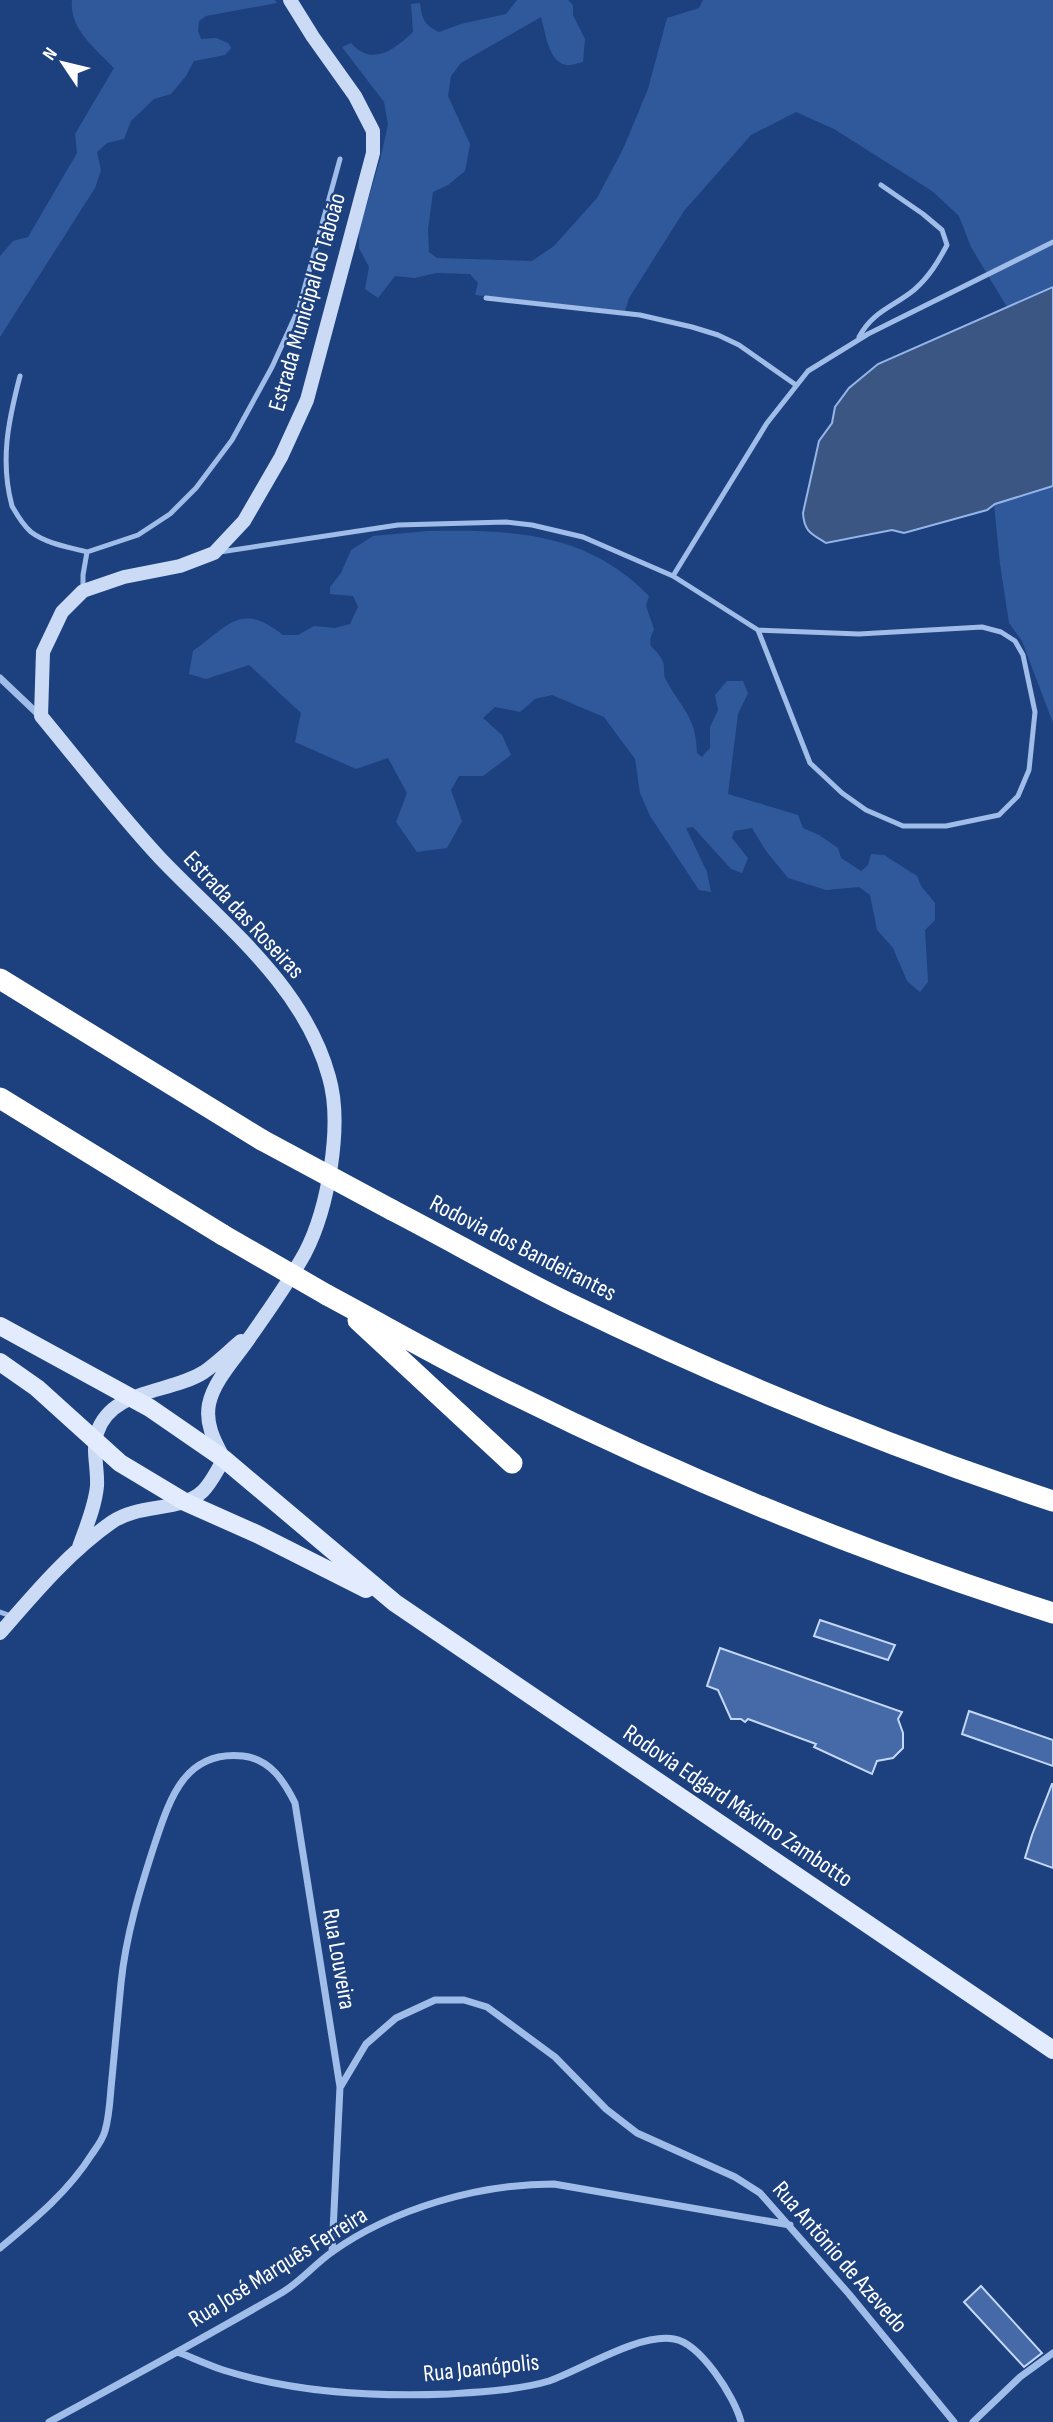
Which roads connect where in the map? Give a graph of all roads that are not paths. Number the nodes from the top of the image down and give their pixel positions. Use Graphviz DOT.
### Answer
graph roads {
  1 [pos="290,0"];
  2 [pos="340,159"];
  3 [pos="881,186"];
  4 [pos="1053,243"];
  5 [pos="486,298"];
  6 [pos="858,340"];
  7 [pos="20,376"];
  8 [pos="796,385"];
  9 [pos="87,552"];
  10 [pos="214,553"];
  11 [pos="673,576"];
  12 [pos="83,591"];
  13 [pos="758,630"];
  14 [pos="0,678"];
  15 [pos="41,716"];
  16 [pos="0,979"];
  17 [pos="0,1098"];
  18 [pos="331,1297"];
  19 [pos="0,1326"];
  20 [pos="256,1330"];
  21 [pos="0,1362"];
  22 [pos="131,1397"];
  23 [pos="94,1442"];
  24 [pos="223,1460"];
  25 [pos="512,1463"];
  26 [pos="184,1502"];
  27 [pos="1053,1502"];
  28 [pos="78,1548"];
  29 [pos="395,1603"];
  30 [pos="1053,1613"];
  31 [pos="7,1614"];
  32 [pos="0,1633"];
  33 [pos="1053,2050"];
  34 [pos="340,2087"];
  35 [pos="790,2225"];
  36 [pos="0,2248"];
  37 [pos="332,2252"];
  38 [pos="178,2352"];
  39 [pos="1053,2353"];
  40 [pos="50,2422"];
  41 [pos="741,2422"];
  42 [pos="954,2422"];
  43 [pos="973,2422"];
  1 -- 10 [label="street, Estrada Municipal do Taboão"];
  2 -- 9 [label="lane"];
  3 -- 6 [label="lane"];
  4 -- 6 [label="lane"];
  5 -- 8 [label="lane"];
  6 -- 8 [label="lane"];
  7 -- 9 [label="lane"];
  8 -- 11 [label="lane"];
  9 -- 12 [label="lane"];
  10 -- 11 [label="lane"];
  10 -- 12 [label="street, Estrada Municipal do Taboão"];
  11 -- 13 [label="lane"];
  12 -- 15 [label="street, Estrada Municipal do Taboão"];
  13 -- 13 [label="lane"];
  14 -- 15 [label="street"];
  15 -- 20 [label="street, Estrada das Roseiras"];
  16 -- 27 [label="highway, Rodovia dos Bandeirantes, bridge"];
  17 -- 18 [label="highway, bridge"];
  18 -- 25 [label="highway"];
  18 -- 30 [label="highway"];
  19 -- 22 [label="main road, Rodovia Edgard Máximo Zambotto"];
  20 -- 22 [label="street, Estrada das Roseiras"];
  20 -- 24 [label="street, Estrada das Roseiras"];
  21 -- 23 [label="main road, Rodovia Edgard Máximo Zambotto"];
  22 -- 23 [label="street"];
  22 -- 24 [label="main road, Rodovia Edgard Máximo Zambotto"];
  23 -- 26 [label="main road, Rodovia Edgard Máximo Zambotto"];
  23 -- 28 [label="street"];
  24 -- 26 [label="street"];
  24 -- 29 [label="main road, Rodovia Edgard Máximo Zambotto"];
  26 -- 28 [label="street"];
  26 -- 29 [label="main road, Rodovia Edgard Máximo Zambotto"];
  28 -- 31 [label="street"];
  29 -- 33 [label="main road, Rodovia Edgard Máximo Zambotto"];
  31 -- 32 [label="street"];
  34 -- 35 [label="street, Rua Antônio de Azevedo"];
  34 -- 36 [label="street, Rua Louveira"];
  34 -- 37 [label="street, Rua Louveira"];
  35 -- 37 [label="street, Rua José Marquês Ferreira"];
  35 -- 42 [label="street, Rua Antônio de Azevedo"];
  37 -- 38 [label="street, Rua José Marquês Ferreira"];
  38 -- 40 [label="street, Rua José Marquês Ferreira"];
  38 -- 41 [label="street, Rua Joanópolis"];
  39 -- 43 [label="street"];
}
